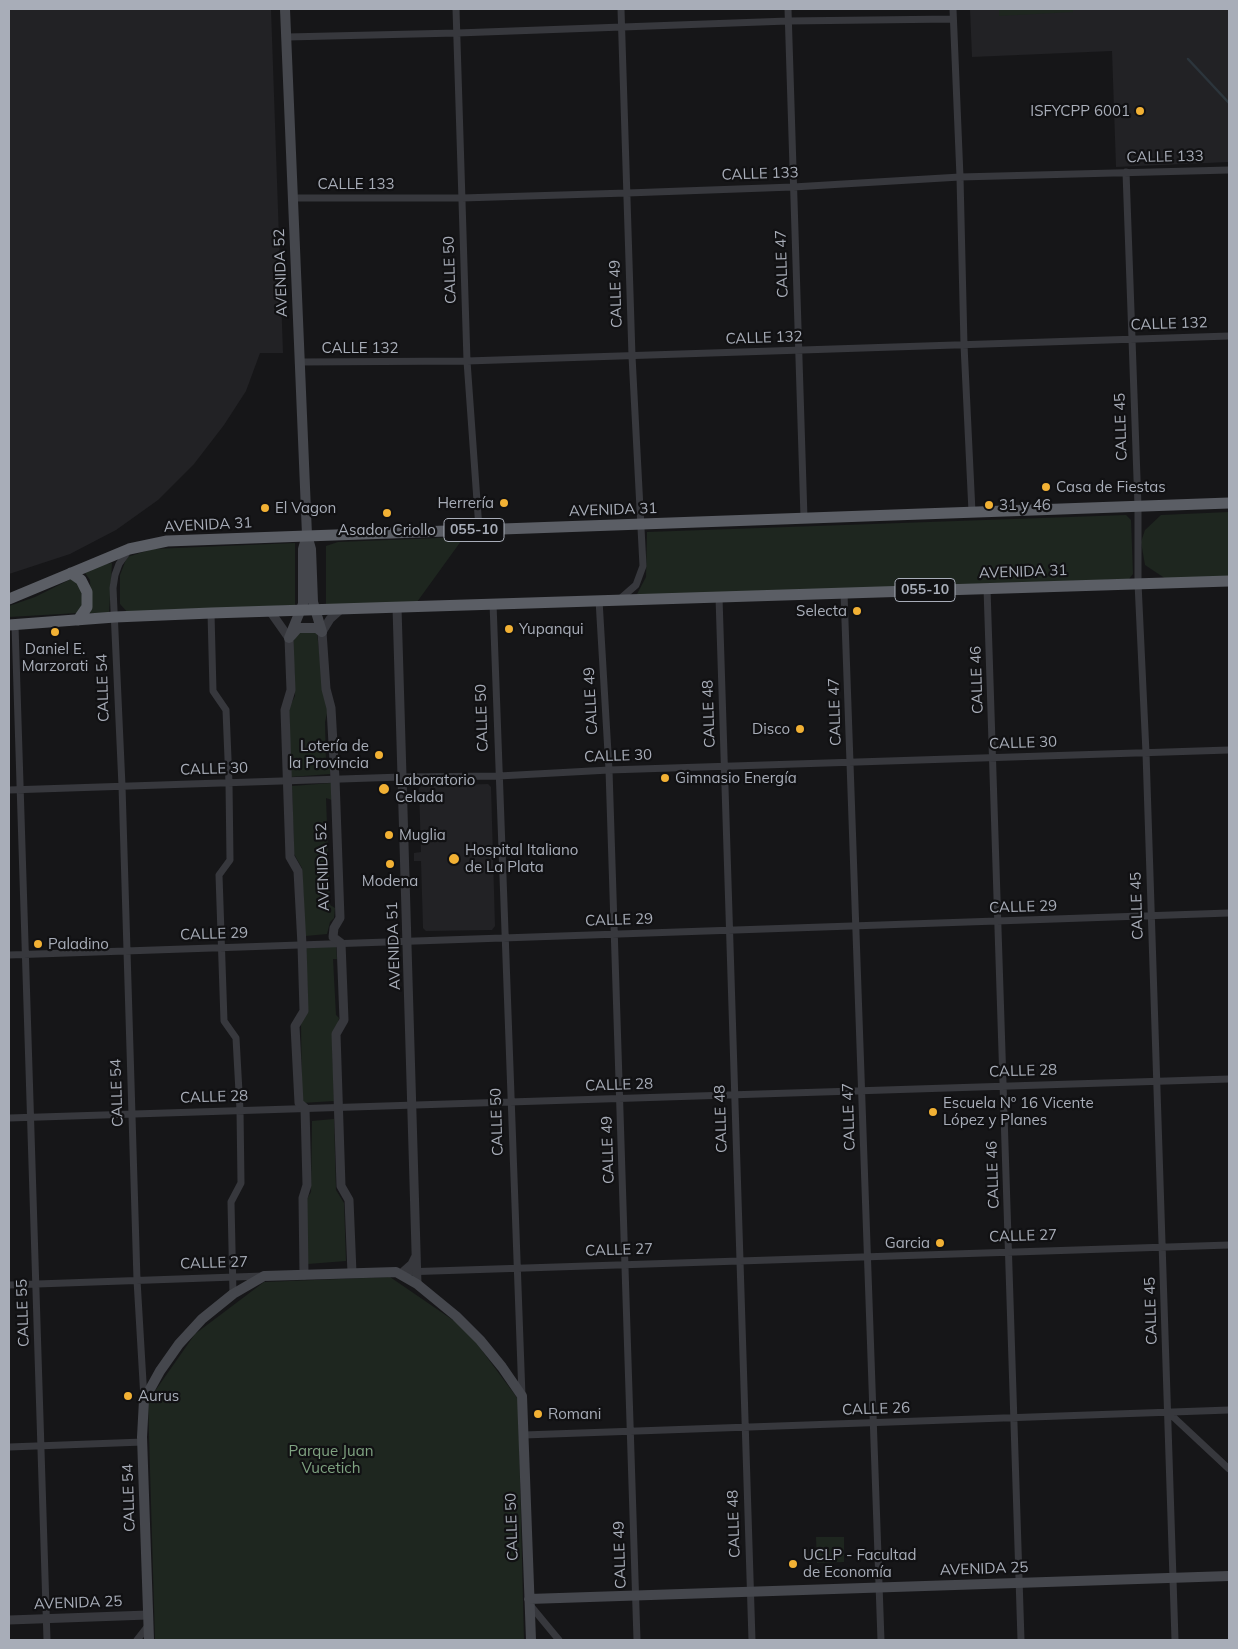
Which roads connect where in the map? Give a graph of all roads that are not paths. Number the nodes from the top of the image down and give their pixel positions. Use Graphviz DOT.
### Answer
graph roads {
  1 [pos="286,9"];
  2 [pos="456,9"];
  3 [pos="621,9"];
  4 [pos="788,9"];
  5 [pos="953,9"];
  6 [pos="953,19"];
  7 [pos="788,21"];
  8 [pos="622,27"];
  9 [pos="457,33"];
  10 [pos="287,37"];
  11 [pos="1229,170"];
  12 [pos="1126,172"];
  13 [pos="960,177"];
  14 [pos="793,187"];
  15 [pos="627,193"];
  16 [pos="292,198"];
  17 [pos="462,198"];
  18 [pos="1229,336"];
  19 [pos="1131,339"];
  20 [pos="964,345"];
  21 [pos="799,350"];
  22 [pos="632,356"];
  23 [pos="468,361"];
  24 [pos="300,362"];
  25 [pos="1229,503"];
  26 [pos="1138,506"];
  27 [pos="972,512"];
  28 [pos="804,518"];
  29 [pos="641,525"];
  30 [pos="478,530"];
  31 [pos="306,535"];
  32 [pos="129,549"];
  33 [pos="70,572"];
  34 [pos="1229,581"];
  35 [pos="1138,583"];
  36 [pos="987,588"];
  37 [pos="844,593"];
  38 [pos="719,597"];
  39 [pos="9,599"];
  40 [pos="620,599"];
  41 [pos="599,600"];
  42 [pos="493,603"];
  43 [pos="397,607"];
  44 [pos="341,608"];
  45 [pos="301,610"];
  46 [pos="315,610"];
  47 [pos="270,611"];
  48 [pos="211,613"];
  49 [pos="115,617"];
  50 [pos="78,620"];
  51 [pos="12,625"];
  52 [pos="322,632"];
  53 [pos="289,638"];
  54 [pos="1229,750"];
  55 [pos="1146,753"];
  56 [pos="993,758"];
  57 [pos="850,762"];
  58 [pos="724,766"];
  59 [pos="609,770"];
  60 [pos="500,776"];
  61 [pos="402,777"];
  62 [pos="335,779"];
  63 [pos="288,781"];
  64 [pos="230,783"];
  65 [pos="122,786"];
  66 [pos="9,790"];
  67 [pos="21,790"];
  68 [pos="1229,914"];
  69 [pos="1151,916"];
  70 [pos="998,921"];
  71 [pos="856,926"];
  72 [pos="729,930"];
  73 [pos="614,934"];
  74 [pos="506,938"];
  75 [pos="408,941"];
  76 [pos="340,944"];
  77 [pos="302,945"];
  78 [pos="221,948"];
  79 [pos="127,951"];
  80 [pos="26,954"];
  81 [pos="9,955"];
  82 [pos="1229,1078"];
  83 [pos="1157,1080"];
  84 [pos="1004,1085"];
  85 [pos="861,1090"];
  86 [pos="734,1094"];
  87 [pos="620,1098"];
  88 [pos="511,1102"];
  89 [pos="413,1104"];
  90 [pos="339,1107"];
  91 [pos="305,1108"];
  92 [pos="240,1110"];
  93 [pos="132,1114"];
  94 [pos="31,1117"];
  95 [pos="9,1118"];
  96 [pos="1229,1244"];
  97 [pos="1162,1247"];
  98 [pos="1009,1252"];
  99 [pos="416,1254"];
  100 [pos="867,1256"];
  101 [pos="740,1261"];
  102 [pos="625,1264"];
  103 [pos="518,1268"];
  104 [pos="417,1271"];
  105 [pos="399,1272"];
  106 [pos="352,1273"];
  107 [pos="304,1275"];
  108 [pos="264,1276"];
  109 [pos="232,1277"];
  110 [pos="138,1280"];
  111 [pos="36,1284"];
  112 [pos="418,1284"];
  113 [pos="9,1285"];
  114 [pos="233,1294"];
  115 [pos="522,1396"];
  116 [pos="144,1400"];
  117 [pos="1229,1410"];
  118 [pos="1168,1412"];
  119 [pos="1014,1418"];
  120 [pos="873,1423"];
  121 [pos="745,1428"];
  122 [pos="631,1432"];
  123 [pos="524,1435"];
  124 [pos="142,1442"];
  125 [pos="41,1446"];
  126 [pos="9,1447"];
  127 [pos="1229,1469"];
  128 [pos="1229,1576"];
  129 [pos="1173,1580"];
  130 [pos="1229,1582"];
  131 [pos="1019,1585"];
  132 [pos="879,1590"];
  133 [pos="750,1594"];
  134 [pos="635,1598"];
  135 [pos="530,1602"];
  136 [pos="47,1619"];
  137 [pos="9,1620"];
  138 [pos="148,1621"];
  139 [pos="48,1640"];
  140 [pos="137,1640"];
  141 [pos="149,1640"];
  142 [pos="531,1640"];
  143 [pos="559,1640"];
  144 [pos="637,1640"];
  145 [pos="752,1640"];
  146 [pos="881,1640"];
  147 [pos="1021,1640"];
  148 [pos="1176,1640"];
  1 -- 10 [label="main road, AVENIDA 52"];
  2 -- 9 [label="street, CALLE 50"];
  3 -- 8 [label="street, CALLE 49"];
  4 -- 7 [label="street, CALLE 47"];
  5 -- 6 [label="street"];
  6 -- 7 [label="street"];
  6 -- 13 [label="street"];
  7 -- 8 [label="street"];
  7 -- 14 [label="street, CALLE 47"];
  8 -- 9 [label="street"];
  8 -- 15 [label="street, CALLE 49"];
  9 -- 10 [label="street"];
  9 -- 17 [label="street, CALLE 50"];
  10 -- 16 [label="main road, AVENIDA 52"];
  11 -- 12 [label="street, CALLE 133"];
  12 -- 13 [label="street, CALLE 133"];
  12 -- 19 [label="street, CALLE 45"];
  13 -- 14 [label="street, CALLE 133"];
  13 -- 20 [label="street"];
  14 -- 15 [label="street, CALLE 133"];
  14 -- 21 [label="street, CALLE 47"];
  15 -- 17 [label="street, CALLE 133"];
  15 -- 22 [label="street, CALLE 49"];
  16 -- 17 [label="street, CALLE 133"];
  16 -- 24 [label="main road, AVENIDA 52"];
  17 -- 23 [label="street, CALLE 50"];
  18 -- 19 [label="street, CALLE 132"];
  19 -- 20 [label="street, CALLE 132"];
  19 -- 26 [label="street, CALLE 45"];
  20 -- 21 [label="street, CALLE 132"];
  20 -- 27 [label="street"];
  21 -- 22 [label="street, CALLE 132"];
  21 -- 28 [label="street, CALLE 47"];
  22 -- 23 [label="street, CALLE 132"];
  22 -- 29 [label="street, CALLE 49"];
  23 -- 24 [label="street, CALLE 132"];
  23 -- 30 [label="street, CALLE 50"];
  24 -- 31 [label="main road, AVENIDA 52"];
  25 -- 26 [label="highway, AVENIDA 31 / 055-10"];
  26 -- 27 [label="highway, AVENIDA 31 / 055-10"];
  26 -- 35 [label="street, CALLE 45"];
  27 -- 28 [label="highway, AVENIDA 31 / 055-10"];
  28 -- 29 [label="highway, AVENIDA 31 / 055-10"];
  29 -- 30 [label="highway, AVENIDA 31 / 055-10"];
  29 -- 40 [label="street, CALLE 49"];
  30 -- 31 [label="highway, AVENIDA 31 / 055-10"];
  31 -- 32 [label="highway, AVENIDA 31 / 055-10"];
  31 -- 45 [label="main road, AVENIDA 52"];
  31 -- 46 [label="main road, AVENIDA 52"];
  32 -- 33 [label="highway, AVENIDA 31 / 055-10"];
  32 -- 49 [label="street, CALLE 54"];
  33 -- 39 [label="highway, AVENIDA 31 / 055-10"];
  33 -- 50 [label="highway"];
  34 -- 35 [label="highway, AVENIDA 31 / 055-10"];
  35 -- 36 [label="highway, AVENIDA 31 / 055-10"];
  35 -- 55 [label="street, CALLE 45"];
  36 -- 37 [label="highway, AVENIDA 31 / 055-10"];
  36 -- 56 [label="street, CALLE 46"];
  37 -- 38 [label="highway, AVENIDA 31 / 055-10"];
  37 -- 57 [label="street, CALLE 47"];
  38 -- 40 [label="highway, AVENIDA 31 / 055-10"];
  38 -- 58 [label="street, CALLE 48"];
  40 -- 41 [label="highway, AVENIDA 31 / 055-10"];
  41 -- 42 [label="highway, AVENIDA 31 / 055-10"];
  41 -- 59 [label="street, CALLE 49"];
  42 -- 43 [label="highway, AVENIDA 31 / 055-10"];
  42 -- 60 [label="street, CALLE 50"];
  43 -- 44 [label="highway, AVENIDA 31 / 055-10"];
  43 -- 61 [label="street, AVENIDA 51"];
  44 -- 46 [label="highway, AVENIDA 31 / 055-10"];
  44 -- 52 [label="street"];
  45 -- 46 [label="highway, AVENIDA 31 / 055-10"];
  45 -- 47 [label="highway, AVENIDA 31 / 055-10"];
  45 -- 53 [label="main road, AVENIDA 52"];
  46 -- 52 [label="main road, AVENIDA 52"];
  47 -- 48 [label="highway, AVENIDA 31 / 055-10"];
  47 -- 53 [label="street"];
  48 -- 49 [label="highway, AVENIDA 31 / 055-10"];
  48 -- 64 [label="street"];
  49 -- 50 [label="highway, AVENIDA 31 / 055-10"];
  49 -- 65 [label="street, CALLE 54"];
  50 -- 51 [label="highway, AVENIDA 31 / 055-10"];
  51 -- 67 [label="street, CALLE 55"];
  52 -- 53 [label="main road"];
  52 -- 62 [label="street, AVENIDA 52"];
  53 -- 63 [label="street, AVENIDA 52"];
  54 -- 55 [label="street, CALLE 30"];
  55 -- 56 [label="street, CALLE 30"];
  55 -- 69 [label="street, CALLE 45"];
  56 -- 57 [label="street, CALLE 30"];
  56 -- 70 [label="street, CALLE 46"];
  57 -- 58 [label="street, CALLE 30"];
  57 -- 71 [label="street, CALLE 47"];
  58 -- 59 [label="street, CALLE 30"];
  58 -- 72 [label="street, CALLE 48"];
  59 -- 60 [label="street, CALLE 30"];
  59 -- 73 [label="street, CALLE 49"];
  60 -- 61 [label="street, CALLE 30"];
  60 -- 74 [label="street, CALLE 50"];
  61 -- 62 [label="street, CALLE 30"];
  61 -- 75 [label="street, AVENIDA 51"];
  62 -- 63 [label="street, CALLE 30"];
  62 -- 76 [label="street, AVENIDA 52"];
  63 -- 64 [label="street, CALLE 30"];
  63 -- 77 [label="street, AVENIDA 52"];
  64 -- 65 [label="street, CALLE 30"];
  64 -- 78 [label="street"];
  65 -- 67 [label="street, CALLE 30"];
  65 -- 79 [label="street, CALLE 54"];
  66 -- 67 [label="street, CALLE 30"];
  67 -- 80 [label="street, CALLE 55"];
  68 -- 69 [label="street, CALLE 29"];
  69 -- 70 [label="street, CALLE 29"];
  69 -- 83 [label="street, CALLE 45"];
  70 -- 71 [label="street, CALLE 29"];
  70 -- 84 [label="street, CALLE 46"];
  71 -- 72 [label="street, CALLE 29"];
  71 -- 85 [label="street, CALLE 47"];
  72 -- 73 [label="street, CALLE 29"];
  72 -- 86 [label="street, CALLE 48"];
  73 -- 74 [label="street, CALLE 29"];
  73 -- 87 [label="street, CALLE 49"];
  74 -- 75 [label="street, CALLE 29"];
  74 -- 88 [label="street, CALLE 50"];
  75 -- 76 [label="street, CALLE 29"];
  75 -- 89 [label="street, AVENIDA 51"];
  76 -- 77 [label="street, CALLE 29"];
  76 -- 90 [label="street, AVENIDA 52"];
  77 -- 78 [label="street, CALLE 29"];
  77 -- 91 [label="street, AVENIDA 52"];
  78 -- 79 [label="street, CALLE 29"];
  78 -- 92 [label="street"];
  79 -- 80 [label="street, CALLE 29"];
  79 -- 93 [label="street, CALLE 54"];
  80 -- 81 [label="street, CALLE 29"];
  80 -- 94 [label="street, CALLE 55"];
  82 -- 83 [label="street, CALLE 28"];
  83 -- 84 [label="street, CALLE 28"];
  83 -- 97 [label="street, CALLE 45"];
  84 -- 85 [label="street, CALLE 28"];
  84 -- 98 [label="street, CALLE 46"];
  85 -- 86 [label="street, CALLE 28"];
  85 -- 100 [label="street, CALLE 47"];
  86 -- 87 [label="street, CALLE 28"];
  86 -- 101 [label="street, CALLE 48"];
  87 -- 88 [label="street, CALLE 28"];
  87 -- 102 [label="street, CALLE 49"];
  88 -- 89 [label="street, CALLE 28"];
  88 -- 103 [label="street, CALLE 50"];
  89 -- 90 [label="street, CALLE 28"];
  89 -- 99 [label="street, AVENIDA 51"];
  90 -- 91 [label="street, CALLE 28"];
  90 -- 106 [label="street, AVENIDA 52"];
  91 -- 92 [label="street, CALLE 28"];
  91 -- 107 [label="street, AVENIDA 52"];
  92 -- 93 [label="street, CALLE 28"];
  92 -- 109 [label="street"];
  93 -- 94 [label="street, CALLE 28"];
  93 -- 110 [label="street, CALLE 54"];
  94 -- 95 [label="street, CALLE 28"];
  94 -- 111 [label="street, CALLE 55"];
  96 -- 97 [label="street, CALLE 27"];
  97 -- 98 [label="street, CALLE 27"];
  97 -- 118 [label="street, CALLE 45"];
  98 -- 100 [label="street, CALLE 27"];
  98 -- 119 [label="street, CALLE 46"];
  99 -- 104 [label="street, AVENIDA 51"];
  99 -- 105 [label="street"];
  100 -- 101 [label="street, CALLE 27"];
  100 -- 120 [label="street, CALLE 47"];
  101 -- 102 [label="street, CALLE 27"];
  101 -- 121 [label="street, CALLE 48"];
  102 -- 103 [label="street, CALLE 27"];
  102 -- 122 [label="street, CALLE 49"];
  103 -- 104 [label="street, CALLE 27"];
  103 -- 115 [label="street, CALLE 50"];
  104 -- 105 [label="street, CALLE 27"];
  104 -- 112 [label="street, AVENIDA 51"];
  105 -- 106 [label="main road, CALLE 27"];
  105 -- 112 [label="main road"];
  106 -- 107 [label="main road, CALLE 27"];
  107 -- 108 [label="main road, CALLE 27"];
  108 -- 109 [label="street, CALLE 27"];
  108 -- 114 [label="main road"];
  109 -- 110 [label="street, CALLE 27"];
  109 -- 114 [label="street"];
  110 -- 111 [label="street, CALLE 27"];
  110 -- 116 [label="street, CALLE 54"];
  111 -- 113 [label="street, CALLE 27"];
  111 -- 125 [label="street, CALLE 55"];
  112 -- 115 [label="main road"];
  114 -- 116 [label="main road"];
  115 -- 123 [label="main road, CALLE 50"];
  116 -- 124 [label="main road, CALLE 54"];
  117 -- 118 [label="street, CALLE 26"];
  118 -- 119 [label="street, CALLE 26"];
  118 -- 127 [label="street"];
  118 -- 129 [label="street, CALLE 45"];
  119 -- 120 [label="street, CALLE 26"];
  119 -- 131 [label="street, CALLE 46"];
  120 -- 121 [label="street, CALLE 26"];
  120 -- 132 [label="street, CALLE 47"];
  121 -- 122 [label="street, CALLE 26"];
  121 -- 133 [label="street, CALLE 48"];
  122 -- 123 [label="street, CALLE 26"];
  122 -- 134 [label="street, CALLE 49"];
  123 -- 135 [label="main road, CALLE 50"];
  124 -- 125 [label="street"];
  124 -- 138 [label="main road, CALLE 54"];
  125 -- 126 [label="street"];
  125 -- 136 [label="street, CALLE 55"];
  128 -- 129 [label="main road, AVENIDA 25"];
  129 -- 130 [label="main road, AVENIDA 25"];
  129 -- 131 [label="main road, AVENIDA 25"];
  129 -- 148 [label="street, CALLE 45"];
  131 -- 132 [label="main road, AVENIDA 25"];
  131 -- 147 [label="street, CALLE 46"];
  132 -- 133 [label="main road, AVENIDA 25"];
  132 -- 146 [label="street, CALLE 47"];
  133 -- 134 [label="main road, AVENIDA 25"];
  133 -- 145 [label="street, CALLE 48"];
  134 -- 135 [label="main road, AVENIDA 25"];
  134 -- 144 [label="street, CALLE 49"];
  135 -- 142 [label="main road, CALLE 50"];
  135 -- 143 [label="street"];
  136 -- 137 [label="street, AVENIDA 25"];
  136 -- 138 [label="street, AVENIDA 25"];
  136 -- 139 [label="street, CALLE 55"];
  138 -- 140 [label="street"];
  138 -- 141 [label="main road, CALLE 54"];
}
